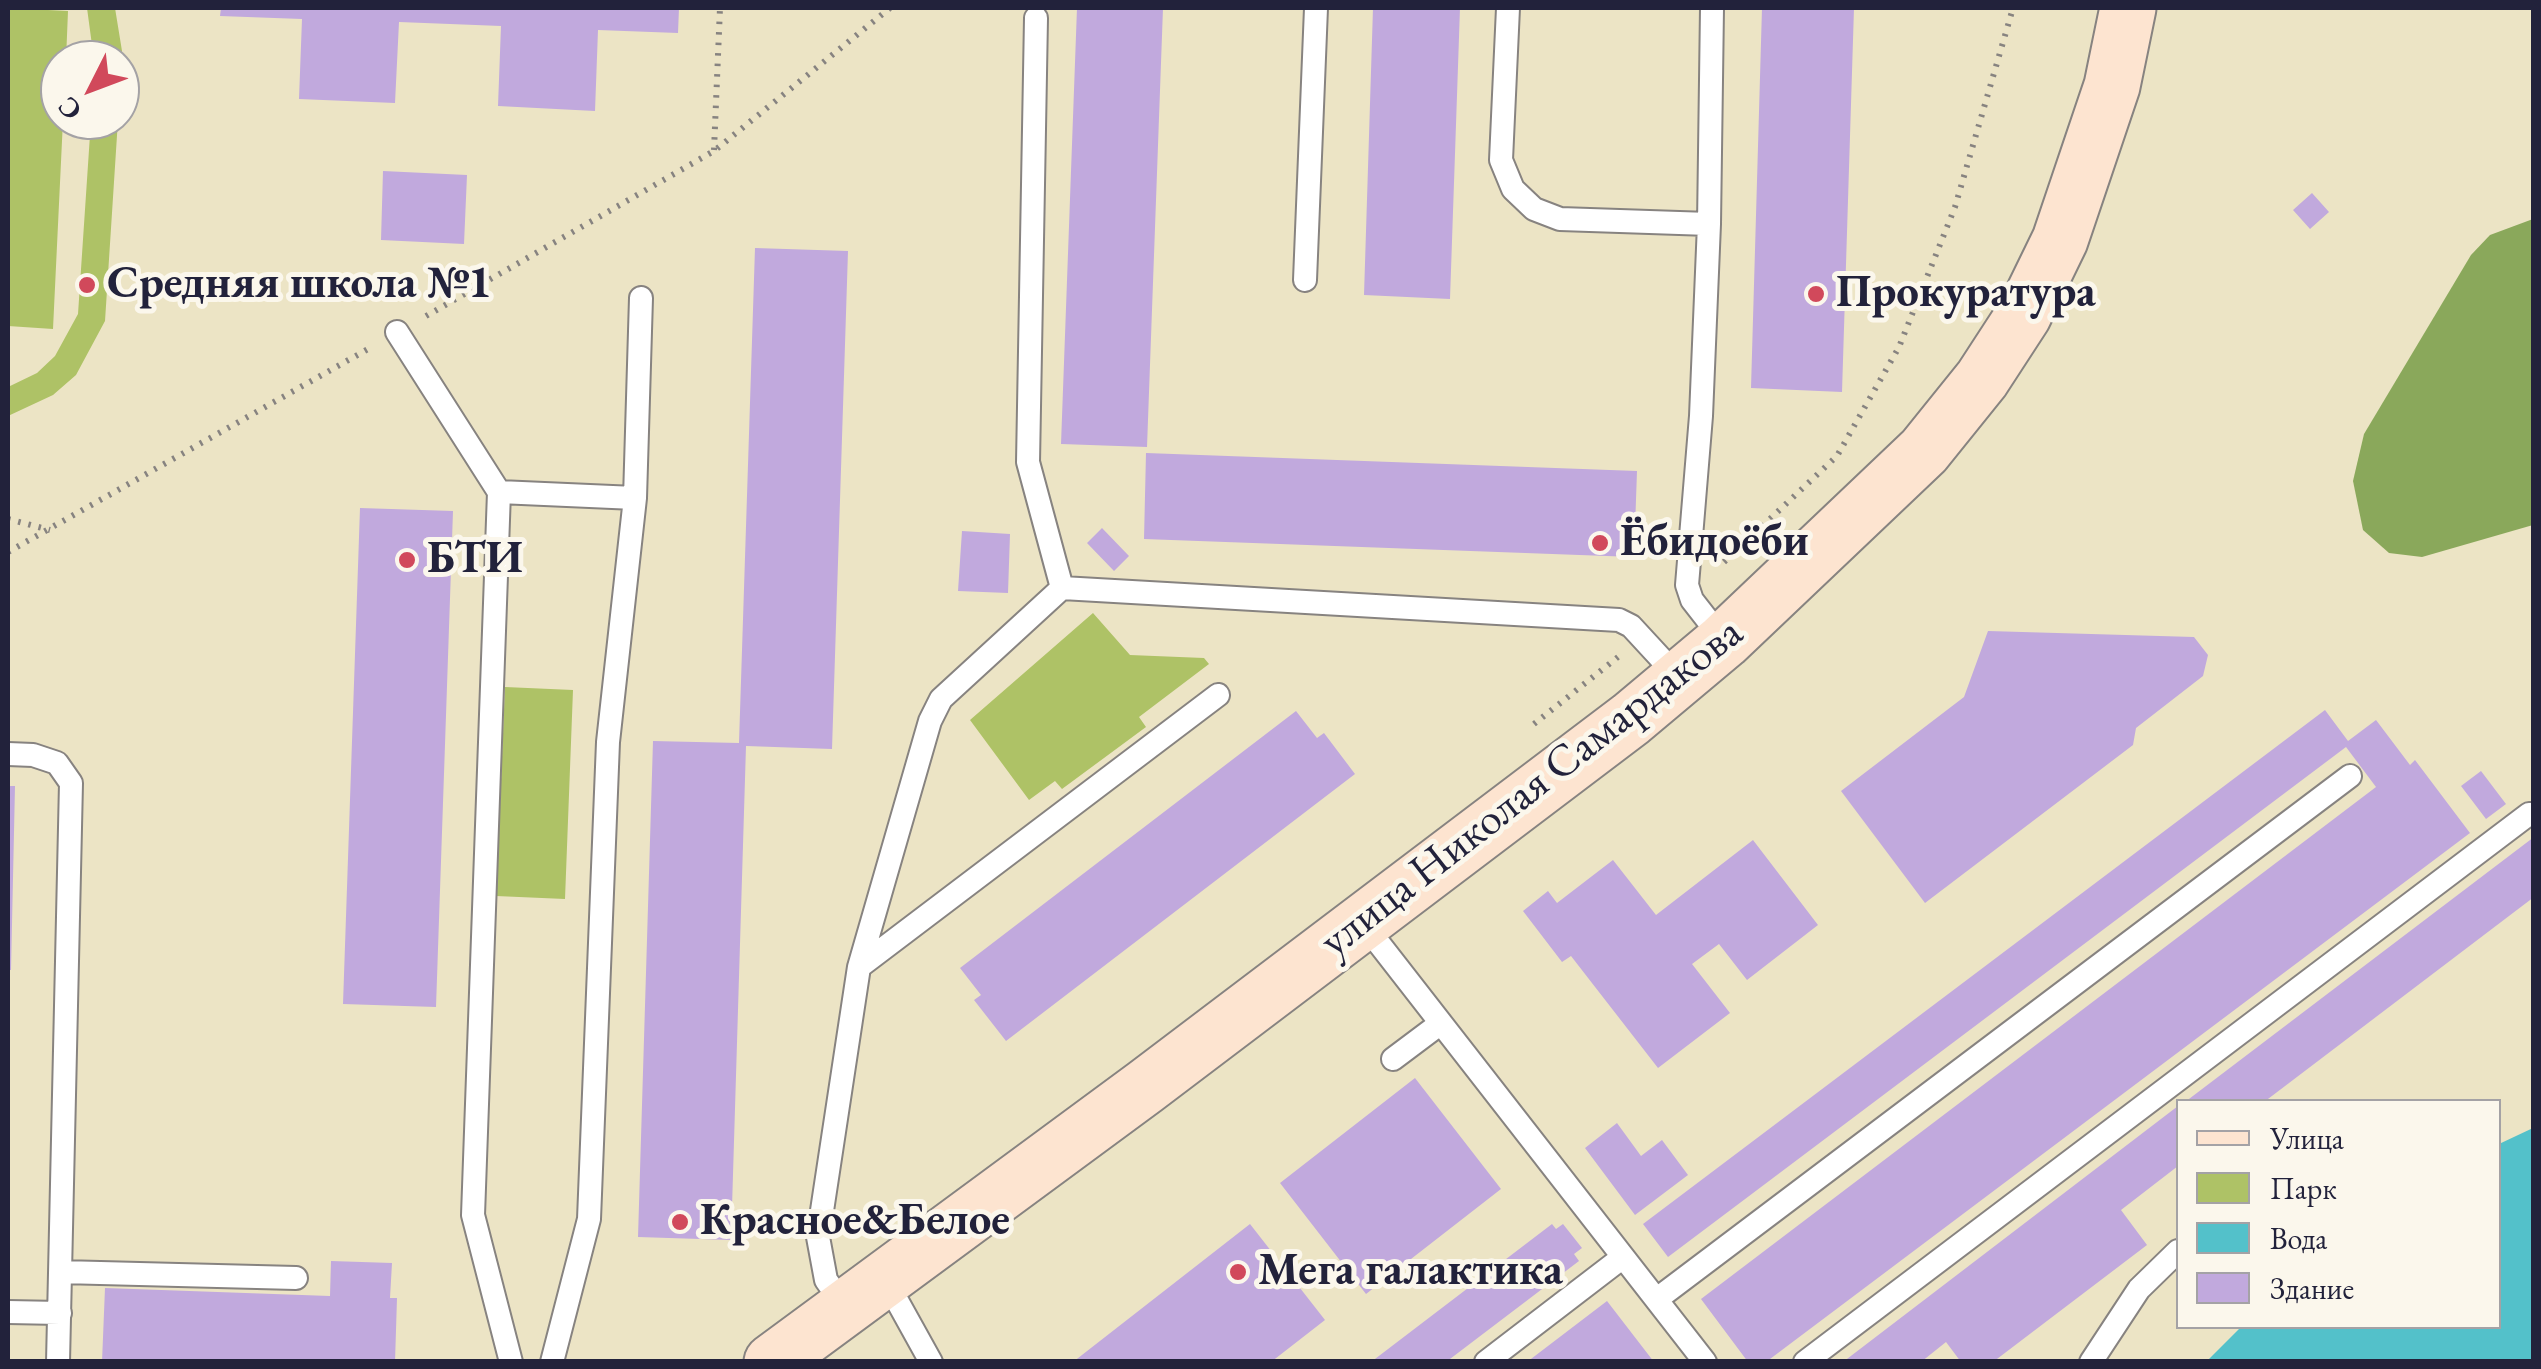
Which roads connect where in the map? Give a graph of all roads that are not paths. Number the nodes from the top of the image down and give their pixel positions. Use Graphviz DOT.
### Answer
graph roads {
  1 [pos="1316,8"];
  2 [pos="1508,8"];
  3 [pos="1712,8"];
  4 [pos="2128,8"];
  5 [pos="1036,18"];
  6 [pos="1709,224"];
  7 [pos="1306,280"];
  8 [pos="641,298"];
  9 [pos="397,332"];
  10 [pos="499,492"];
  11 [pos="635,498"];
  12 [pos="1062,588"];
  13 [pos="1724,641"];
  14 [pos="1679,678"];
  15 [pos="1218,695"];
  16 [pos="8,754"];
  17 [pos="2350,776"];
  18 [pos="2530,814"];
  19 [pos="1363,923"];
  20 [pos="859,966"];
  21 [pos="1442,1024"];
  22 [pos="1393,1059"];
  23 [pos="2176,1253"];
  24 [pos="1623,1257"];
  25 [pos="61,1272"];
  26 [pos="296,1278"];
  27 [pos="866,1294"];
  28 [pos="1656,1300"];
  29 [pos="8,1312"];
  30 [pos="60,1313"];
  31 [pos="58,1362"];
  32 [pos="511,1362"];
  33 [pos="552,1362"];
  34 [pos="772,1362"];
  35 [pos="932,1362"];
  36 [pos="1486,1362"];
  37 [pos="1705,1362"];
  38 [pos="1805,1362"];
  39 [pos="2091,1362"];
  1 -- 7 [label="lane"];
  2 -- 6 [label="lane"];
  3 -- 6 [label="lane"];
  4 -- 13 [label="street, улица Николая Самардакова"];
  5 -- 12 [label="lane"];
  6 -- 13 [label="lane"];
  8 -- 11 [label="lane"];
  9 -- 10 [label="lane"];
  10 -- 11 [label="lane"];
  10 -- 32 [label="lane"];
  11 -- 33 [label="lane"];
  12 -- 14 [label="lane"];
  12 -- 20 [label="lane"];
  13 -- 14 [label="street, улица Николая Самардакова"];
  14 -- 19 [label="street, улица Николая Самардакова"];
  15 -- 20 [label="lane"];
  16 -- 25 [label="lane"];
  17 -- 28 [label="lane"];
  18 -- 38 [label="lane"];
  19 -- 21 [label="lane"];
  19 -- 27 [label="street, улица Николая Самардакова"];
  20 -- 27 [label="lane"];
  21 -- 22 [label="lane"];
  21 -- 24 [label="lane"];
  23 -- 39 [label="lane"];
  24 -- 28 [label="lane"];
  24 -- 36 [label="lane"];
  25 -- 26 [label="lane"];
  25 -- 30 [label="lane"];
  27 -- 34 [label="street, улица Николая Самардакова"];
  27 -- 35 [label="lane"];
  28 -- 37 [label="lane"];
  29 -- 30 [label="lane"];
  30 -- 31 [label="lane"];
}
